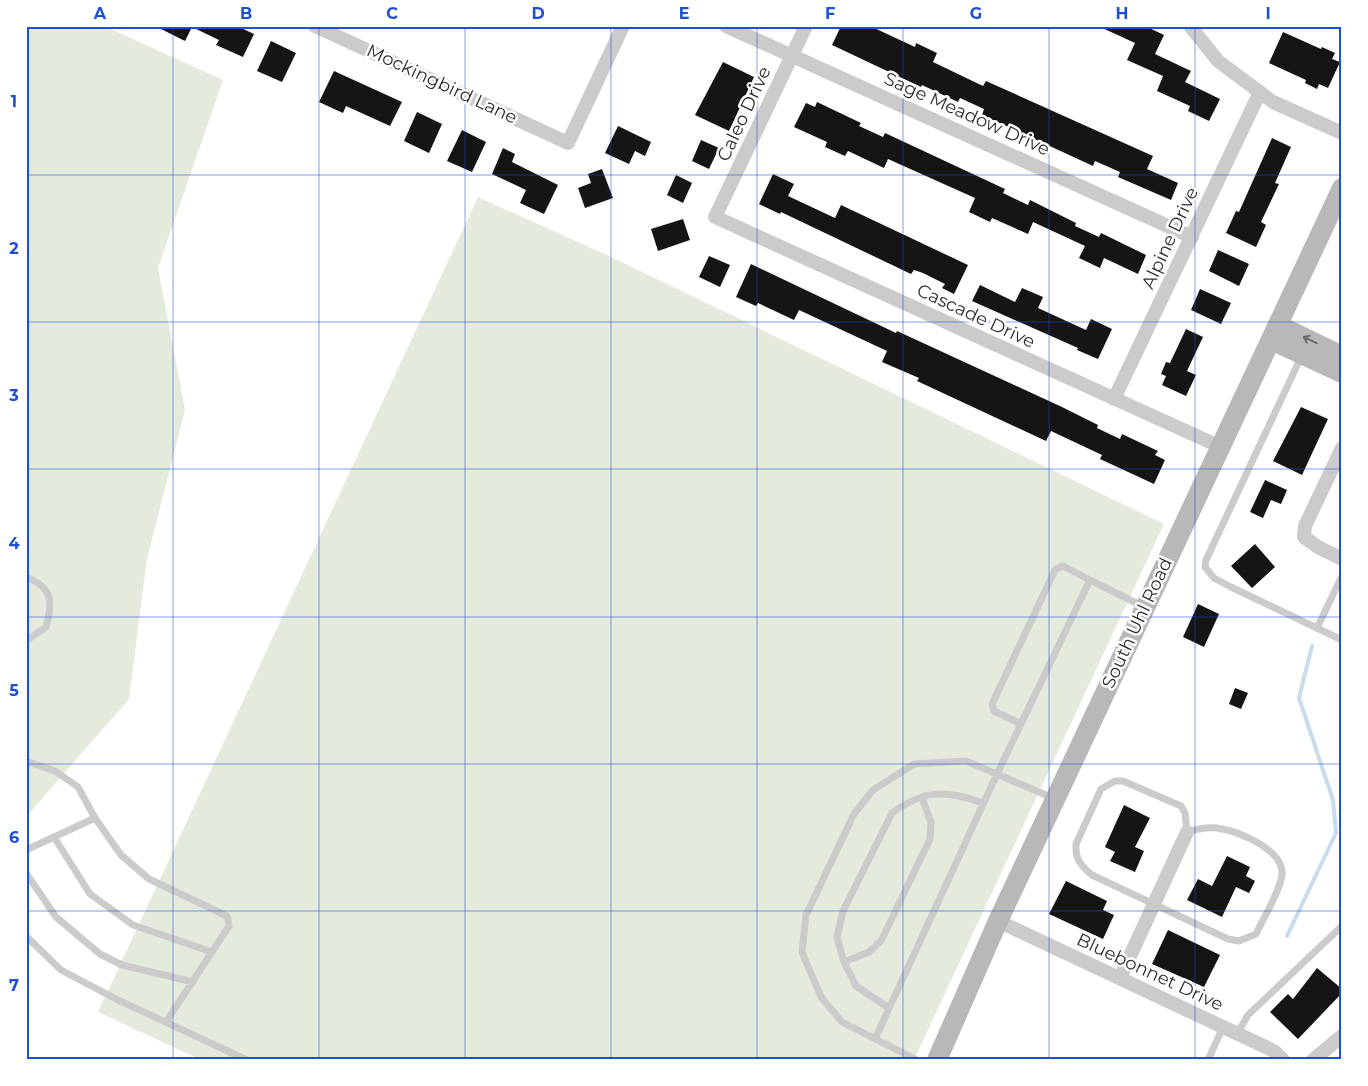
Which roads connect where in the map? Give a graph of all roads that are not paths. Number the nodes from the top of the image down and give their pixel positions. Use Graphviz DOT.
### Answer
graph roads {
  1 [pos="315,26"];
  2 [pos="623,26"];
  3 [pos="726,26"];
  4 [pos="806,26"];
  5 [pos="1190,26"];
  6 [pos="792,55"];
  7 [pos="1260,92"];
  8 [pos="1342,133"];
  9 [pos="1342,188"];
  10 [pos="715,217"];
  11 [pos="1192,237"];
  12 [pos="1274,333"];
  13 [pos="1302,355"];
  14 [pos="1342,356"];
  15 [pos="1342,373"];
  16 [pos="1114,399"];
  17 [pos="1221,447"];
  18 [pos="1342,448"];
  19 [pos="1337,471"];
  20 [pos="1342,559"];
  21 [pos="1342,576"];
  22 [pos="26,577"];
  23 [pos="1090,580"];
  24 [pos="1144,607"];
  25 [pos="1317,628"];
  26 [pos="1342,640"];
  27 [pos="26,641"];
  28 [pos="1021,724"];
  29 [pos="26,761"];
  30 [pos="997,774"];
  31 [pos="922,798"];
  32 [pos="1054,799"];
  33 [pos="983,803"];
  34 [pos="95,818"];
  35 [pos="1187,832"];
  36 [pos="54,837"];
  37 [pos="26,850"];
  38 [pos="26,873"];
  39 [pos="1154,904"];
  40 [pos="998,921"];
  41 [pos="1342,926"];
  42 [pos="26,936"];
  43 [pos="212,952"];
  44 [pos="844,962"];
  45 [pos="1120,978"];
  46 [pos="192,982"];
  47 [pos="889,1008"];
  48 [pos="166,1022"];
  49 [pos="1223,1027"];
  50 [pos="1237,1034"];
  51 [pos="1342,1036"];
  52 [pos="875,1039"];
  53 [pos="247,1060"];
  54 [pos="917,1060"];
  55 [pos="937,1060"];
  56 [pos="1208,1060"];
  57 [pos="1283,1060"];
  58 [pos="1313,1060"];
  1 -- 2 [label="street, Mockingbird Lane"];
  3 -- 6 [label="street, Sage Meadow Drive"];
  4 -- 6 [label="street, Caleo Drive"];
  5 -- 7 [label="street"];
  6 -- 10 [label="street, Caleo Drive"];
  6 -- 11 [label="street, Sage Meadow Drive"];
  7 -- 8 [label="street"];
  7 -- 11 [label="street, Alpine Drive"];
  9 -- 12 [label="main road, South Uhl Road"];
  10 -- 16 [label="street, Cascade Drive"];
  11 -- 16 [label="street, Alpine Drive"];
  12 -- 13 [label="main road"];
  14 -- 12 [label="main road, one-way"];
  12 -- 17 [label="main road, South Uhl Road"];
  13 -- 15 [label="main road"];
  13 -- 25 [label="lane"];
  16 -- 17 [label="street, Cascade Drive"];
  17 -- 24 [label="main road, South Uhl Road"];
  18 -- 19 [label="street"];
  19 -- 20 [label="street"];
  21 -- 25 [label="lane"];
  22 -- 27 [label="lane"];
  23 -- 24 [label="lane"];
  23 -- 28 [label="lane"];
  23 -- 28 [label="lane"];
  24 -- 32 [label="main road, South Uhl Road"];
  25 -- 26 [label="lane"];
  28 -- 30 [label="lane"];
  29 -- 34 [label="lane"];
  30 -- 32 [label="lane"];
  30 -- 33 [label="lane"];
  30 -- 52 [label="lane"];
  31 -- 33 [label="lane"];
  31 -- 44 [label="lane"];
  31 -- 44 [label="lane"];
  32 -- 40 [label="main road, South Uhl Road"];
  33 -- 47 [label="lane"];
  34 -- 36 [label="lane"];
  34 -- 43 [label="lane"];
  35 -- 39 [label="street"];
  35 -- 39 [label="lane"];
  35 -- 39 [label="lane"];
  36 -- 37 [label="lane"];
  36 -- 43 [label="lane"];
  38 -- 46 [label="lane"];
  39 -- 45 [label="street"];
  40 -- 45 [label="street, Bluebonnet Drive"];
  40 -- 55 [label="main road, South Uhl Road"];
  41 -- 50 [label="lane"];
  42 -- 48 [label="lane"];
  43 -- 46 [label="lane"];
  44 -- 47 [label="lane"];
  45 -- 49 [label="street, Bluebonnet Drive"];
  46 -- 48 [label="lane"];
  47 -- 52 [label="lane"];
  48 -- 53 [label="lane"];
  49 -- 50 [label="street, Bluebonnet Drive"];
  49 -- 56 [label="lane"];
  50 -- 57 [label="street, Bluebonnet Drive"];
  51 -- 58 [label="street"];
  52 -- 54 [label="lane"];
}
